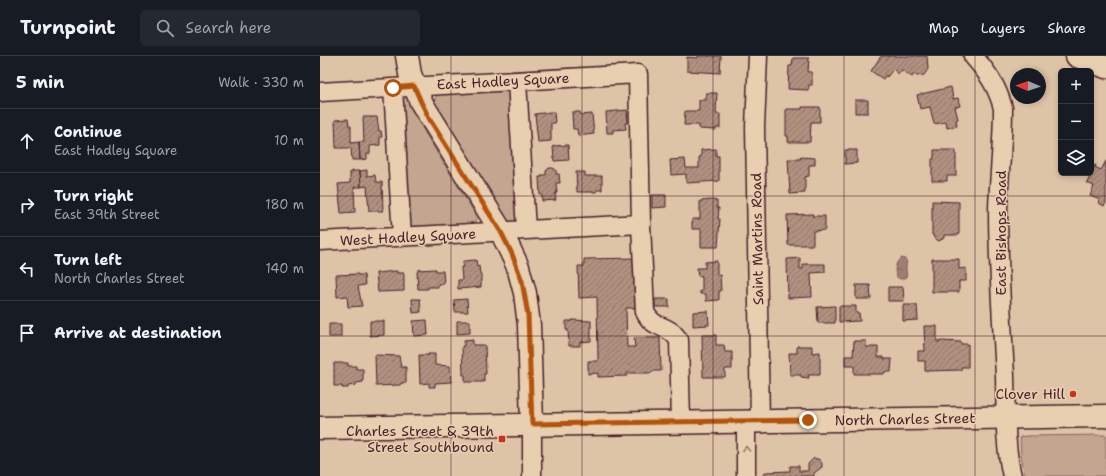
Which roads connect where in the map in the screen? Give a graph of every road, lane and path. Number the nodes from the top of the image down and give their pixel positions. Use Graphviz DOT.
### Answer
graph roads {
  1 [pos="407,56"];
  2 [pos="758,56"];
  3 [pos="973,56"];
  4 [pos="1077,56"];
  5 [pos="1106,67"];
  6 [pos="517,81"];
  7 [pos="414,86"];
  8 [pos="393,88"];
  9 [pos="320,92"];
  10 [pos="641,224"];
  11 [pos="526,230"];
  12 [pos="501,232"];
  13 [pos="402,237"];
  14 [pos="320,241"];
  15 [pos="1106,416"];
  16 [pos="1006,418"];
  17 [pos="753,421"];
  18 [pos="681,422"];
  19 [pos="532,424"];
  20 [pos="320,428"];
  21 [pos="532,476"];
  22 [pos="746,476"];
  23 [pos="1012,476"];
  1 -- 7 [label="main road"];
  2 -- 17 [label="street, Saint Martins Road"];
  3 -- 16 [label="street, East Bishops Road"];
  4 -- 5 [label="main road"];
  6 -- 7 [label="street, East Hadley Square"];
  6 -- 10 [label="street, East Hadley Square"];
  6 -- 11 [label="street"];
  7 -- 8 [label="street, East Hadley Square"];
  7 -- 12 [label="main road"];
  8 -- 9 [label="street, East Hadley Square"];
  8 -- 13 [label="street"];
  10 -- 11 [label="street, West Hadley Square"];
  10 -- 18 [label="street"];
  11 -- 12 [label="street, West Hadley Square"];
  12 -- 13 [label="street, West Hadley Square"];
  12 -- 19 [label="main road"];
  13 -- 14 [label="street, West Hadley Square"];
  15 -- 16 [label="main road, North Charles Street"];
  16 -- 17 [label="main road, North Charles Street"];
  16 -- 23 [label="street, East Bishops Road"];
  17 -- 18 [label="main road, North Charles Street"];
  22 -- 17 [label="street, Saint Martins Road, one-way"];
  18 -- 19 [label="main road, North Charles Street"];
  19 -- 20 [label="main road, North Charles Street"];
  19 -- 21 [label="street"];
}
